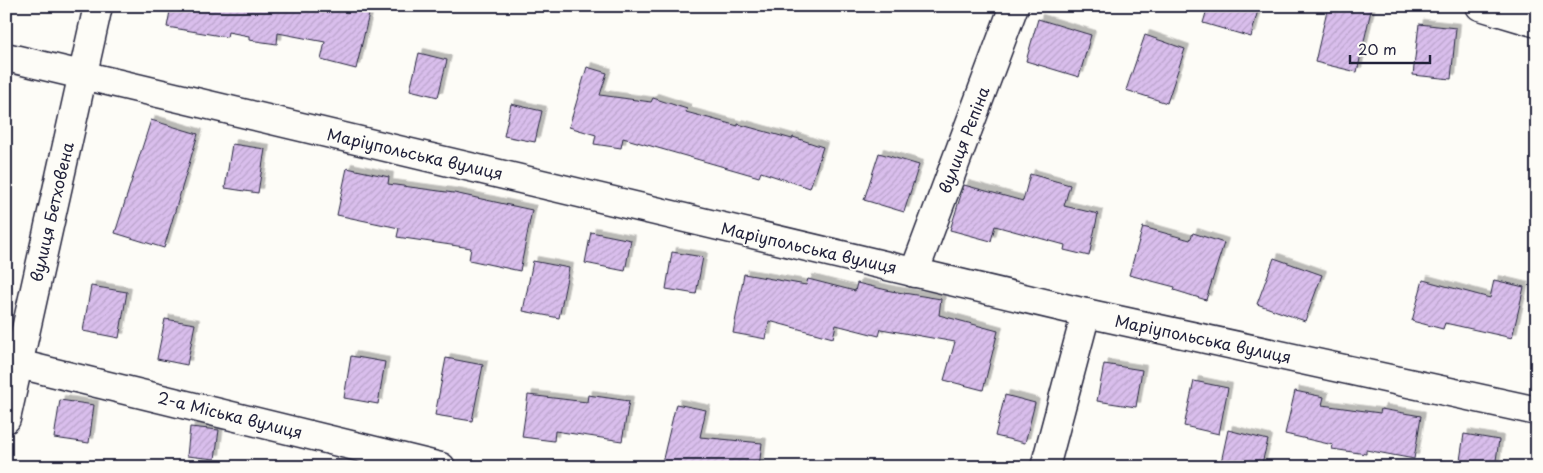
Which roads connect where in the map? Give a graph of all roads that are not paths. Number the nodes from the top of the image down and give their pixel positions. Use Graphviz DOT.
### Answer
graph roads {
  1 [pos="98,6"];
  2 [pos="1014,6"];
  3 [pos="1480,6"];
  4 [pos="1537,23"];
  5 [pos="6,57"];
  6 [pos="83,75"];
  7 [pos="914,273"];
  8 [pos="1086,313"];
  9 [pos="12,362"];
  10 [pos="1537,411"];
  11 [pos="6,419"];
  12 [pos="441,467"];
  13 [pos="1045,467"];
  1 -- 6 [label="street, вулиця Бетховена"];
  2 -- 7 [label="street, вулиця Рєпіна"];
  3 -- 4 [label="street"];
  5 -- 6 [label="street, Маріупольська вулиця"];
  6 -- 7 [label="street, Маріупольська вулиця"];
  6 -- 9 [label="street, вулиця Бетховена"];
  7 -- 8 [label="street, Маріупольська вулиця"];
  8 -- 10 [label="street, Маріупольська вулиця"];
  8 -- 13 [label="street"];
  9 -- 11 [label="street, вулиця Бетховена"];
  9 -- 12 [label="street, 2-а Міська вулиця"];
}
